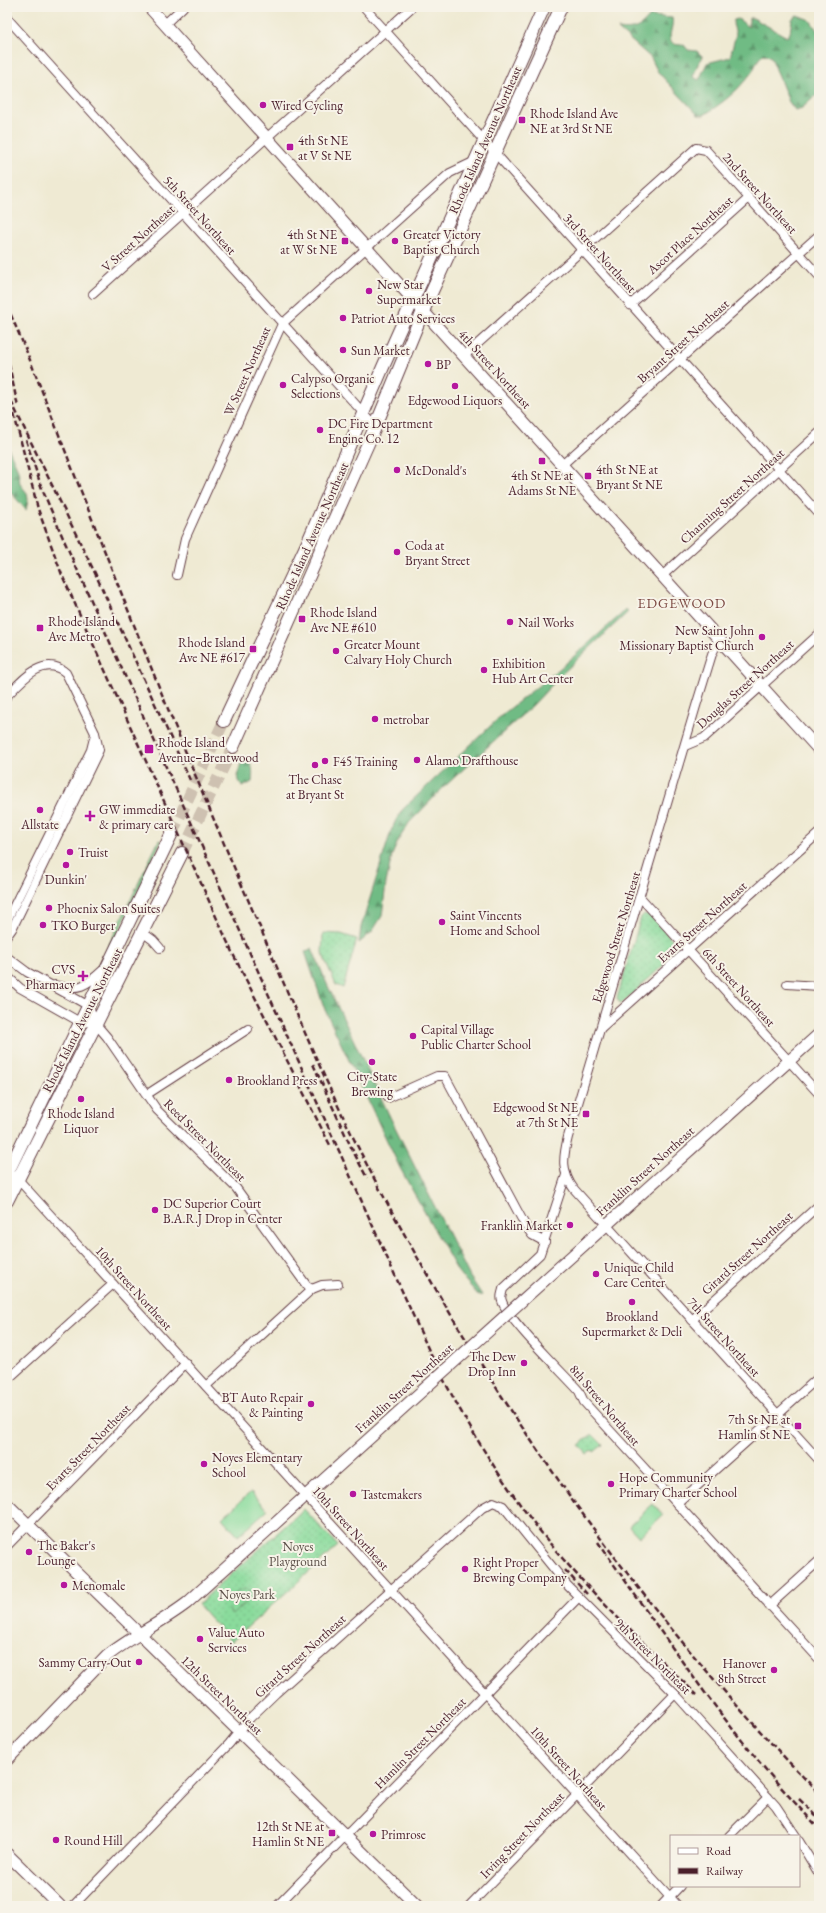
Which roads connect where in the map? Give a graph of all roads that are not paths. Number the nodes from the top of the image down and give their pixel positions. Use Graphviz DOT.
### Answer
graph roads {
  1 [pos="149,7"];
  2 [pos="183,7"];
  3 [pos="364,7"];
  4 [pos="412,7"];
  5 [pos="544,7"];
  6 [pos="561,7"];
  7 [pos="7,18"];
  8 [pos="164,24"];
  9 [pos="386,31"];
  10 [pos="267,138"];
  11 [pos="484,142"];
  12 [pos="494,154"];
  13 [pos="475,161"];
  14 [pos="749,198"];
  15 [pos="183,213"];
  16 [pos="819,235"];
  17 [pos="366,248"];
  18 [pos="581,250"];
  19 [pos="798,254"];
  20 [pos="819,276"];
  21 [pos="93,294"];
  22 [pos="413,300"];
  23 [pos="630,305"];
  24 [pos="424,311"];
  25 [pos="282,324"];
  26 [pos="464,356"];
  27 [pos="680,360"];
  28 [pos="364,414"];
  29 [pos="376,426"];
  30 [pos="819,434"];
  31 [pos="562,466"];
  32 [pos="779,470"];
  33 [pos="819,514"];
  34 [pos="176,575"];
  35 [pos="662,576"];
  36 [pos="819,634"];
  37 [pos="719,639"];
  38 [pos="761,686"];
  39 [pos="7,696"];
  40 [pos="224,721"];
  41 [pos="95,733"];
  42 [pos="685,746"];
  43 [pos="233,747"];
  44 [pos="819,750"];
  45 [pos="819,833"];
  46 [pos="172,834"];
  47 [pos="182,853"];
  48 [pos="640,897"];
  49 [pos="7,920"];
  50 [pos="142,932"];
  51 [pos="7,936"];
  52 [pos="160,948"];
  53 [pos="690,950"];
  54 [pos="7,957"];
  55 [pos="111,960"];
  56 [pos="7,976"];
  57 [pos="43,981"];
  58 [pos="787,984"];
  59 [pos="819,986"];
  60 [pos="89,1006"];
  61 [pos="80,1022"];
  62 [pos="95,1023"];
  63 [pos="248,1028"];
  64 [pos="601,1028"];
  65 [pos="819,1034"];
  66 [pos="789,1061"];
  67 [pos="819,1094"];
  68 [pos="146,1095"];
  69 [pos="388,1098"];
  70 [pos="10,1174"];
  71 [pos="566,1175"];
  72 [pos="7,1201"];
  73 [pos="819,1205"];
  74 [pos="606,1224"];
  75 [pos="545,1242"];
  76 [pos="113,1284"];
  77 [pos="338,1284"];
  78 [pos="312,1289"];
  79 [pos="504,1306"];
  80 [pos="692,1320"];
  81 [pos="186,1363"];
  82 [pos="819,1377"];
  83 [pos="7,1380"];
  84 [pos="206,1386"];
  85 [pos="777,1415"];
  86 [pos="819,1460"];
  87 [pos="306,1495"];
  88 [pos="7,1504"];
  89 [pos="488,1504"];
  90 [pos="677,1504"];
  91 [pos="28,1525"];
  92 [pos="7,1546"];
  93 [pos="819,1561"];
  94 [pos="391,1590"];
  95 [pos="579,1597"];
  96 [pos="770,1606"];
  97 [pos="140,1634"];
  98 [pos="819,1659"];
  99 [pos="486,1694"];
  100 [pos="675,1694"];
  101 [pos="239,1731"];
  102 [pos="7,1760"];
  103 [pos="578,1795"];
  104 [pos="768,1797"];
  105 [pos="730,1835"];
  106 [pos="795,1835"];
  107 [pos="346,1836"];
  108 [pos="800,1843"];
  109 [pos="7,1854"];
  110 [pos="819,1874"];
  111 [pos="679,1887"];
  112 [pos="670,1898"];
  113 [pos="60,1906"];
  114 [pos="73,1906"];
  115 [pos="277,1906"];
  116 [pos="417,1906"];
  117 [pos="469,1906"];
  118 [pos="661,1906"];
  119 [pos="678,1906"];
  1 -- 8 [label="street, 4th Street Northeast"];
  2 -- 8 [label="street"];
  3 -- 9 [label="street, 3rd Street Northeast"];
  4 -- 9 [label="street, V Street Northeast"];
  5 -- 11 [label="main road, Rhode Island Avenue Northeast"];
  6 -- 12 [label="main road, Rhode Island Avenue Northeast"];
  7 -- 15 [label="street, 5th Street Northeast"];
  8 -- 10 [label="street, 4th Street Northeast"];
  9 -- 10 [label="street, V Street Northeast"];
  9 -- 11 [label="street, 3rd Street Northeast"];
  10 -- 15 [label="street, V Street Northeast"];
  10 -- 17 [label="street, 4th Street Northeast"];
  11 -- 12 [label="street, 3rd Street Northeast"];
  11 -- 13 [label="main road, Rhode Island Avenue Northeast"];
  12 -- 18 [label="street, 3rd Street Northeast"];
  12 -- 24 [label="main road, Rhode Island Avenue Northeast"];
  13 -- 17 [label="street, W Street Northeast"];
  13 -- 22 [label="main road, Rhode Island Avenue Northeast"];
  14 -- 18 [label="street, 2nd Street Northeast"];
  14 -- 19 [label="street, 2nd Street Northeast"];
  14 -- 23 [label="street, Ascot Place Northeast"];
  15 -- 21 [label="street, V Street Northeast"];
  15 -- 25 [label="street, 5th Street Northeast"];
  16 -- 19 [label="street, Bryant Street Northeast"];
  17 -- 22 [label="street, 4th Street Northeast"];
  17 -- 25 [label="street, W Street Northeast"];
  18 -- 23 [label="street, 3rd Street Northeast"];
  18 -- 26 [label="street"];
  19 -- 20 [label="street, 2nd Street Northeast"];
  19 -- 27 [label="street, Bryant Street Northeast"];
  22 -- 24 [label="street, 4th Street Northeast"];
  22 -- 28 [label="main road, Rhode Island Avenue Northeast"];
  23 -- 27 [label="street, 3rd Street Northeast"];
  24 -- 26 [label="street, 4th Street Northeast"];
  24 -- 29 [label="main road, Rhode Island Avenue Northeast"];
  25 -- 28 [label="street, 5th Street Northeast"];
  25 -- 34 [label="street, W Street Northeast"];
  26 -- 31 [label="street, 4th Street Northeast"];
  27 -- 31 [label="street, Bryant Street Northeast"];
  27 -- 32 [label="street, 3rd Street Northeast"];
  28 -- 29 [label="street, 5th Street Northeast"];
  28 -- 40 [label="main road, Rhode Island Avenue Northeast"];
  29 -- 43 [label="main road, Rhode Island Avenue Northeast"];
  30 -- 32 [label="street, Channing Street Northeast"];
  31 -- 35 [label="street, 4th Street Northeast"];
  32 -- 33 [label="street, 3rd Street Northeast"];
  32 -- 35 [label="street, Channing Street Northeast"];
  35 -- 37 [label="street, 4th Street Northeast"];
  36 -- 38 [label="street, Douglas Street Northeast"];
  37 -- 38 [label="street, 4th Street Northeast"];
  37 -- 42 [label="street, Edgewood Street Northeast"];
  38 -- 42 [label="street, Douglas Street Northeast"];
  38 -- 44 [label="street, 4th Street Northeast"];
  39 -- 41 [label="street"];
  41 -- 49 [label="street"];
  41 -- 51 [label="street"];
  42 -- 48 [label="street, Edgewood Street Northeast"];
  45 -- 53 [label="street, Evarts Street Northeast"];
  46 -- 55 [label="main road, Rhode Island Avenue Northeast"];
  47 -- 50 [label="main road, Rhode Island Avenue Northeast"];
  48 -- 53 [label="street, 6th Street Northeast"];
  48 -- 64 [label="street, Edgewood Street Northeast"];
  50 -- 52 [label="street"];
  50 -- 62 [label="main road, Rhode Island Avenue Northeast"];
  53 -- 64 [label="street, Evarts Street Northeast"];
  53 -- 66 [label="street, 6th Street Northeast"];
  54 -- 57 [label="street"];
  55 -- 57 [label="street"];
  55 -- 60 [label="main road, Rhode Island Avenue Northeast"];
  56 -- 61 [label="street"];
  57 -- 60 [label="street"];
  58 -- 59 [label="street"];
  60 -- 61 [label="main road, Rhode Island Avenue Northeast"];
  60 -- 62 [label="street"];
  61 -- 62 [label="street"];
  61 -- 70 [label="main road, Rhode Island Avenue Northeast"];
  62 -- 68 [label="street, Reed Street Northeast"];
  62 -- 70 [label="main road, Rhode Island Avenue Northeast"];
  63 -- 68 [label="street"];
  64 -- 71 [label="street, Edgewood Street Northeast"];
  65 -- 66 [label="street, Franklin Street Northeast"];
  66 -- 67 [label="street, 6th Street Northeast"];
  66 -- 74 [label="street, Franklin Street Northeast"];
  68 -- 78 [label="street, Reed Street Northeast"];
  69 -- 75 [label="street"];
  70 -- 72 [label="main road, Rhode Island Avenue Northeast"];
  70 -- 76 [label="street, 10th Street Northeast"];
  71 -- 74 [label="street, 7th Street Northeast"];
  71 -- 75 [label="street, Edgewood Street Northeast"];
  73 -- 80 [label="street, Girard Street Northeast"];
  74 -- 80 [label="street, 7th Street Northeast"];
  74 -- 87 [label="street, Franklin Street Northeast, bridge"];
  75 -- 79 [label="street, Edgewood Street Northeast"];
  76 -- 81 [label="street, 10th Street Northeast"];
  76 -- 83 [label="street"];
  77 -- 78 [label="street"];
  78 -- 84 [label="street"];
  79 -- 90 [label="street, 8th Street Northeast"];
  80 -- 85 [label="street, 7th Street Northeast"];
  81 -- 84 [label="street, 10th Street Northeast"];
  81 -- 91 [label="street, Evarts Street Northeast"];
  82 -- 85 [label="street"];
  84 -- 87 [label="street, 10th Street Northeast"];
  85 -- 86 [label="street, 7th Street Northeast"];
  85 -- 90 [label="street"];
  87 -- 94 [label="street, 10th Street Northeast"];
  87 -- 97 [label="street, Franklin Street Northeast"];
  88 -- 91 [label="street, 12th Street Northeast"];
  89 -- 94 [label="street, Girard Street Northeast"];
  89 -- 95 [label="street, 9th Street Northeast"];
  90 -- 96 [label="street, 8th Street Northeast"];
  91 -- 92 [label="street, Evarts Street Northeast"];
  91 -- 97 [label="street, 12th Street Northeast"];
  93 -- 96 [label="street"];
  94 -- 99 [label="street, 10th Street Northeast"];
  94 -- 101 [label="street, Girard Street Northeast"];
  95 -- 99 [label="street, Hamlin Street Northeast"];
  95 -- 100 [label="street, 9th Street Northeast"];
  96 -- 98 [label="street, 8th Street Northeast"];
  97 -- 101 [label="street, 12th Street Northeast"];
  97 -- 102 [label="street, Franklin Street Northeast"];
  99 -- 103 [label="street, 10th Street Northeast"];
  99 -- 107 [label="street, Hamlin Street Northeast"];
  100 -- 103 [label="street, Irving Street Northeast"];
  100 -- 104 [label="street, 9th Street Northeast"];
  101 -- 107 [label="street, 12th Street Northeast"];
  101 -- 114 [label="street, Girard Street Northeast"];
  103 -- 112 [label="street, 10th Street Northeast"];
  103 -- 117 [label="street, Irving Street Northeast"];
  104 -- 105 [label="street"];
  104 -- 106 [label="street, 9th Street Northeast"];
  107 -- 115 [label="street, Hamlin Street Northeast"];
  107 -- 116 [label="street, 12th Street Northeast"];
  108 -- 110 [label="street"];
  109 -- 113 [label="street"];
  111 -- 112 [label="street"];
  112 -- 118 [label="street"];
  112 -- 119 [label="street, 10th Street Northeast"];
}
